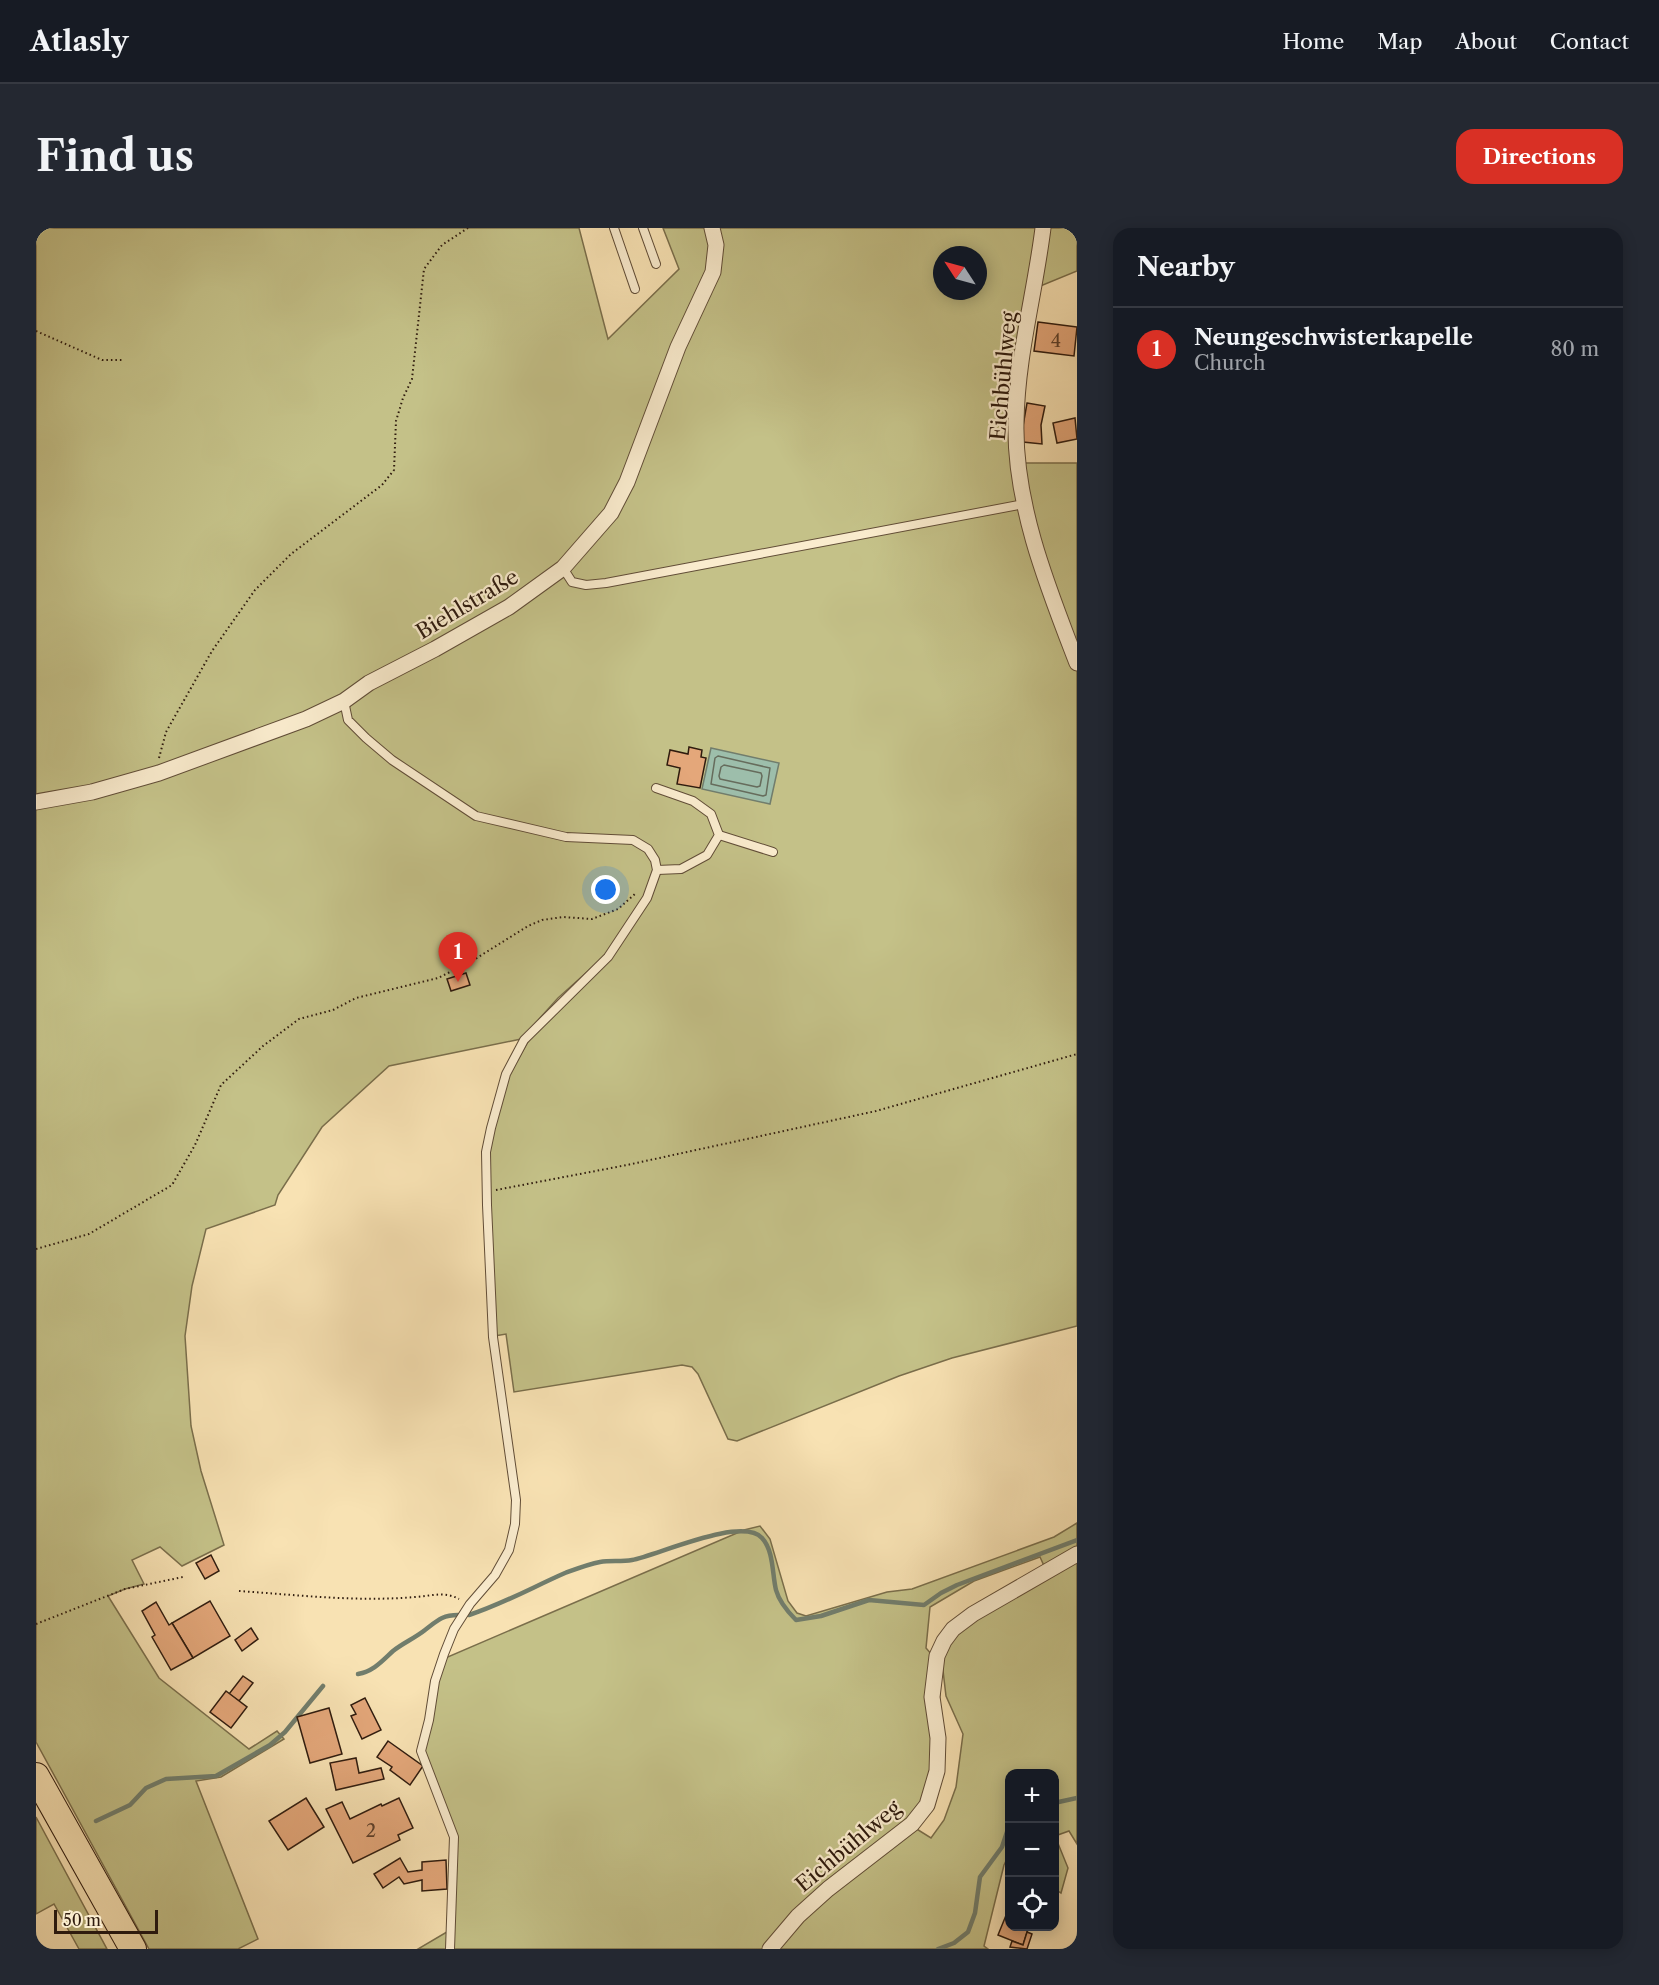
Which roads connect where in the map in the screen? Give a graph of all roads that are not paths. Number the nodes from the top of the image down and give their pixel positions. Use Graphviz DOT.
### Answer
graph roads {
  1 [pos="614,228"];
  2 [pos="643,228"];
  3 [pos="712,228"];
  4 [pos="1043,228"];
  5 [pos="656,264"];
  6 [pos="635,289"];
  7 [pos="1024,504"];
  8 [pos="563,568"];
  9 [pos="1077,663"];
  10 [pos="344,701"];
  11 [pos="656,788"];
  12 [pos="36,802"];
  13 [pos="719,835"];
  14 [pos="773,852"];
  15 [pos="657,870"];
  16 [pos="1077,1554"];
  17 [pos="36,1776"];
  18 [pos="133,1949"];
  19 [pos="450,1949"];
  20 [pos="770,1949"];
  1 -- 6 [label="lane"];
  2 -- 5 [label="lane"];
  3 -- 8 [label="street, Biehlstraße"];
  4 -- 7 [label="street, Eichbühlweg"];
  7 -- 8 [label="lane"];
  7 -- 9 [label="street, Eichbühlweg"];
  8 -- 10 [label="street, Biehlstraße"];
  10 -- 12 [label="street, Biehlstraße"];
  10 -- 15 [label="lane"];
  11 -- 13 [label="lane"];
  13 -- 14 [label="lane"];
  13 -- 15 [label="lane"];
  15 -- 19 [label="lane"];
  16 -- 20 [label="street, Eichbühlweg"];
  17 -- 18 [label="highway"];
}
